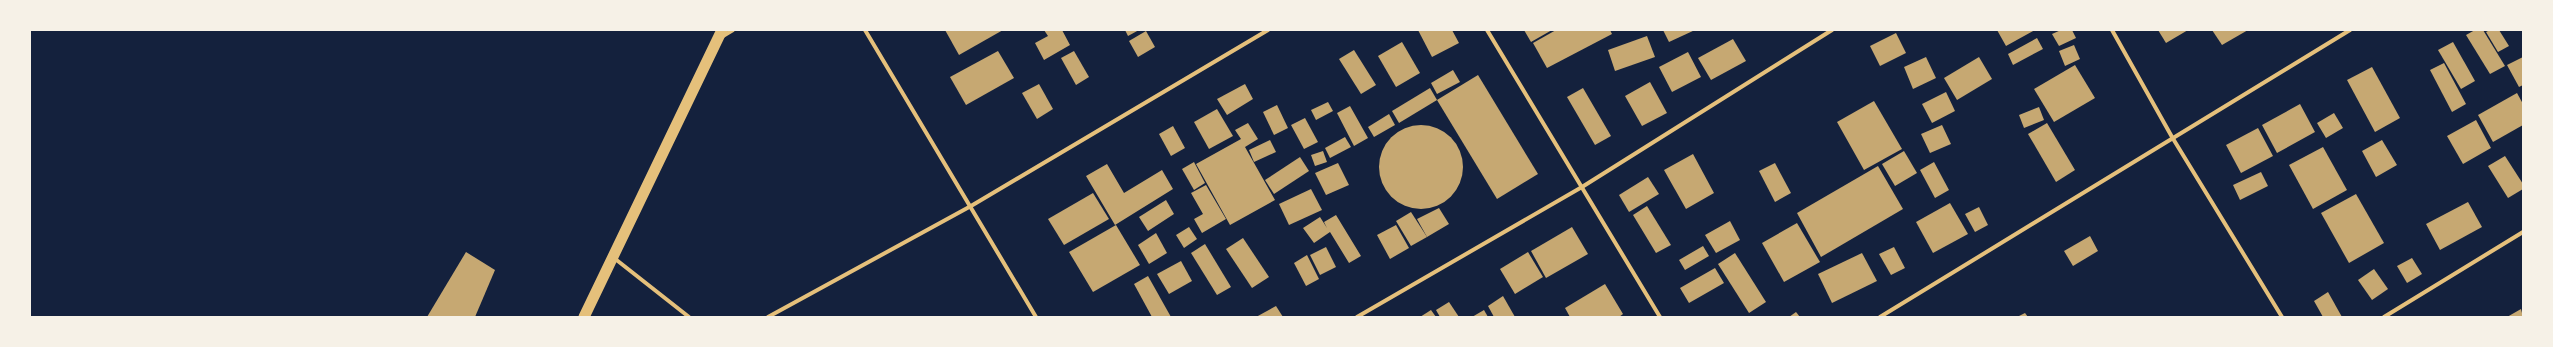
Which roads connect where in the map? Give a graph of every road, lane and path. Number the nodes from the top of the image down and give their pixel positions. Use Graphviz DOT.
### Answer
graph roads {
  1 [pos="733,30"];
  2 [pos="865,30"];
  3 [pos="1268,30"];
  4 [pos="1487,30"];
  5 [pos="1832,30"];
  6 [pos="2112,30"];
  7 [pos="2350,30"];
  8 [pos="720,34"];
  9 [pos="2172,137"];
  10 [pos="1582,187"];
  11 [pos="971,206"];
  12 [pos="2523,232"];
  13 [pos="612,257"];
  14 [pos="603,279"];
  15 [pos="584,317"];
  16 [pos="593,317"];
  17 [pos="689,317"];
  18 [pos="768,317"];
  19 [pos="1036,317"];
  20 [pos="1357,317"];
  21 [pos="1660,317"];
  22 [pos="1880,317"];
  23 [pos="2282,317"];
  24 [pos="2384,317"];
  1 -- 8 [label="street"];
  2 -- 11 [label="street"];
  3 -- 11 [label="street"];
  4 -- 10 [label="street"];
  5 -- 10 [label="street"];
  6 -- 9 [label="street"];
  7 -- 9 [label="street"];
  8 -- 13 [label="highway"];
  9 -- 22 [label="street"];
  9 -- 23 [label="street"];
  10 -- 20 [label="street"];
  10 -- 21 [label="street"];
  11 -- 18 [label="street"];
  11 -- 19 [label="street"];
  12 -- 24 [label="street"];
  13 -- 14 [label="highway"];
  13 -- 17 [label="street"];
  14 -- 15 [label="highway"];
  14 -- 16 [label="highway"];
}
